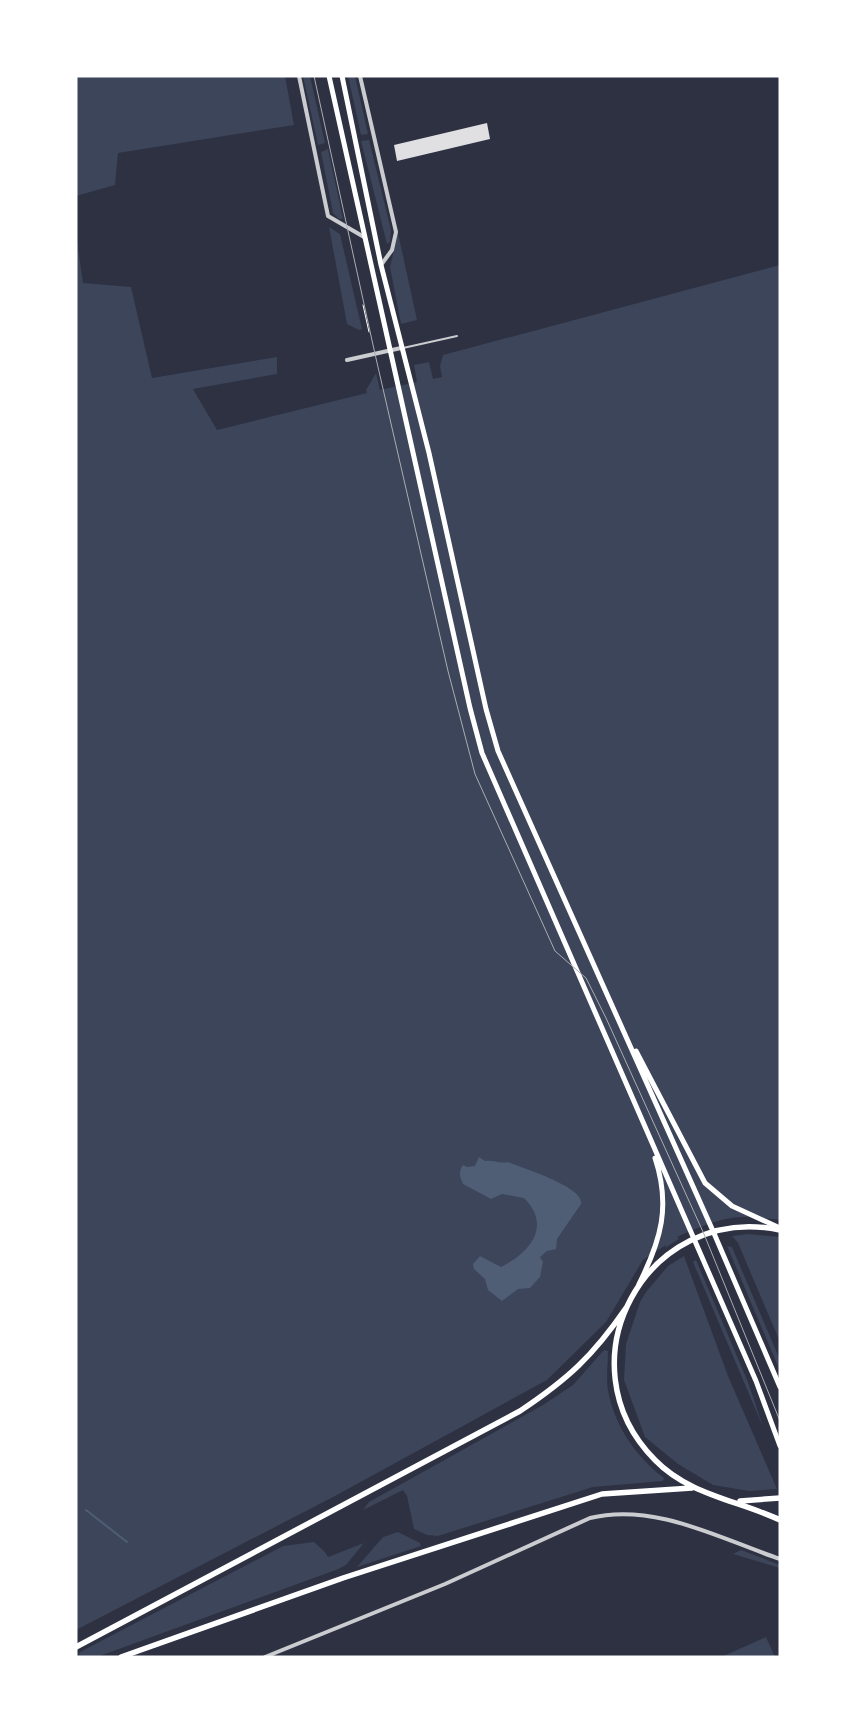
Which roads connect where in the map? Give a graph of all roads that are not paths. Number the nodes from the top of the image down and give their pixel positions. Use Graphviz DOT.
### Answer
graph roads {
  1 [pos="299,76"];
  2 [pos="329,76"];
  3 [pos="342,76"];
  4 [pos="360,76"];
  5 [pos="364,237"];
  6 [pos="381,265"];
  7 [pos="457,336"];
  8 [pos="401,348"];
  9 [pos="389,350"];
  10 [pos="348,360"];
  11 [pos="620,1023"];
  12 [pos="651,1143"];
  13 [pos="780,1229"];
  14 [pos="714,1231"];
  15 [pos="695,1238"];
  16 [pos="639,1284"];
  17 [pos="626,1308"];
  18 [pos="780,1387"];
  19 [pos="780,1446"];
  20 [pos="692,1488"];
  21 [pos="780,1498"];
  22 [pos="733,1501"];
  23 [pos="780,1520"];
  24 [pos="780,1559"];
  25 [pos="76,1647"];
  26 [pos="121,1657"];
  27 [pos="265,1657"];
  1 -- 5 [label="street"];
  2 -- 5 [label="main road"];
  3 -- 6 [label="main road"];
  4 -- 6 [label="street"];
  5 -- 9 [label="main road"];
  6 -- 8 [label="main road"];
  7 -- 8 [label="lane"];
  8 -- 9 [label="street"];
  8 -- 11 [label="main road"];
  9 -- 10 [label="street"];
  9 -- 12 [label="main road"];
  11 -- 13 [label="main road"];
  11 -- 14 [label="main road"];
  12 -- 15 [label="main road"];
  12 -- 16 [label="main road"];
  13 -- 14 [label="main road"];
  14 -- 15 [label="main road"];
  14 -- 18 [label="main road"];
  15 -- 16 [label="main road"];
  15 -- 19 [label="main road"];
  16 -- 17 [label="main road"];
  17 -- 20 [label="main road"];
  17 -- 25 [label="main road"];
  20 -- 22 [label="main road"];
  20 -- 26 [label="main road"];
  21 -- 22 [label="main road"];
  22 -- 23 [label="main road"];
  24 -- 27 [label="street"];
}
